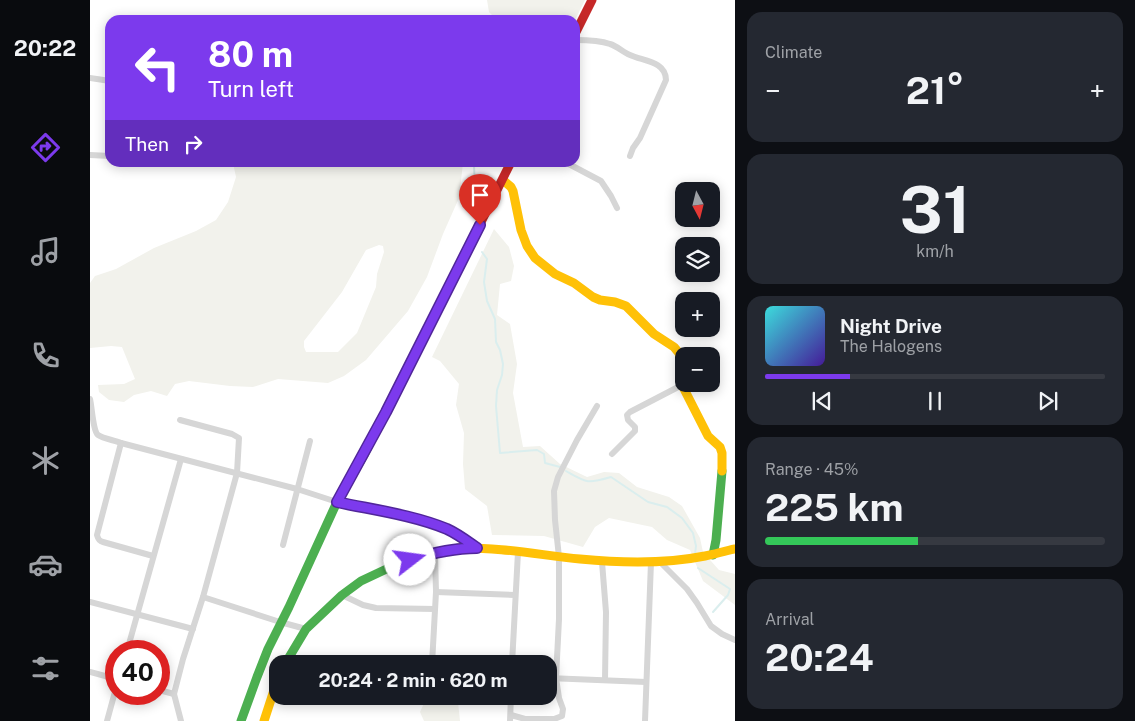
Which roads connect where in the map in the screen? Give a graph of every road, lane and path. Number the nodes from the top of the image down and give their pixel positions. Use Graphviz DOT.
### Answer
graph roads {
  1 [pos="592,0"];
  2 [pos="580,24"];
  3 [pos="580,41"];
  4 [pos="90,78"];
  5 [pos="105,80"];
  6 [pos="90,155"];
  7 [pos="105,156"];
  8 [pos="630,156"];
  9 [pos="508,167"];
  10 [pos="574,167"];
  11 [pos="502,180"];
  12 [pos="617,208"];
  13 [pos="675,348"];
  14 [pos="675,388"];
  15 [pos="686,392"];
  16 [pos="90,399"];
  17 [pos="597,406"];
  18 [pos="180,420"];
  19 [pos="92,431"];
  20 [pos="310,441"];
  21 [pos="121,442"];
  22 [pos="612,454"];
  23 [pos="181,459"];
  24 [pos="237,473"];
  25 [pos="297,489"];
  26 [pos="337,502"];
  27 [pos="283,545"];
  28 [pos="477,548"];
  29 [pos="735,549"];
  30 [pos="518,552"];
  31 [pos="435,553"];
  32 [pos="713,554"];
  33 [pos="153,556"];
  34 [pos="559,557"];
  35 [pos="602,562"];
  36 [pos="655,562"];
  37 [pos="436,592"];
  38 [pos="515,594"];
  39 [pos="342,595"];
  40 [pos="203,597"];
  41 [pos="90,602"];
  42 [pos="435,609"];
  43 [pos="137,614"];
  44 [pos="280,622"];
  45 [pos="193,629"];
  46 [pos="306,629"];
  47 [pos="130,640"];
  48 [pos="735,640"];
  49 [pos="291,655"];
  50 [pos="432,655"];
  51 [pos="512,655"];
  52 [pos="557,658"];
  53 [pos="90,672"];
  54 [pos="105,676"];
  55 [pos="557,678"];
  56 [pos="605,680"];
  57 [pos="646,682"];
  58 [pos="557,686"];
  59 [pos="170,693"];
  60 [pos="174,694"];
  61 [pos="111,705"];
  62 [pos="269,705"];
  63 [pos="511,705"];
  64 [pos="511,718"];
  65 [pos="554,720"];
  66 [pos="107,721"];
  67 [pos="181,721"];
  68 [pos="240,721"];
  69 [pos="264,721"];
  70 [pos="645,721"];
  1 -- 2 [label="street"];
  3 -- 8 [label="street"];
  4 -- 5 [label="street"];
  6 -- 7 [label="street"];
  9 -- 11 [label="street"];
  10 -- 12 [label="street"];
  11 -- 13 [label="street"];
  11 -- 26 [label="street"];
  14 -- 22 [label="street"];
  15 -- 32 [label="street"];
  16 -- 19 [label="street"];
  17 -- 34 [label="street"];
  18 -- 24 [label="street"];
  19 -- 21 [label="street"];
  20 -- 25 [label="street"];
  21 -- 23 [label="street"];
  21 -- 33 [label="street"];
  23 -- 24 [label="street"];
  23 -- 33 [label="street"];
  24 -- 25 [label="street"];
  24 -- 40 [label="street"];
  25 -- 26 [label="street"];
  25 -- 27 [label="street"];
  26 -- 28 [label="street"];
  26 -- 44 [label="street"];
  28 -- 30 [label="street"];
  28 -- 31 [label="street"];
  29 -- 32 [label="street"];
  30 -- 34 [label="street"];
  30 -- 38 [label="street"];
  31 -- 37 [label="street"];
  31 -- 39 [label="street"];
  32 -- 36 [label="street"];
  33 -- 43 [label="street"];
  34 -- 35 [label="street"];
  34 -- 52 [label="street"];
  35 -- 36 [label="street"];
  35 -- 56 [label="street"];
  36 -- 48 [label="street"];
  36 -- 57 [label="street"];
  37 -- 38 [label="street"];
  37 -- 42 [label="street"];
  38 -- 51 [label="street"];
  39 -- 42 [label="street"];
  39 -- 46 [label="street"];
  40 -- 44 [label="street"];
  40 -- 45 [label="street"];
  41 -- 43 [label="street"];
  42 -- 50 [label="street"];
  43 -- 45 [label="street"];
  43 -- 47 [label="street"];
  44 -- 46 [label="street"];
  44 -- 68 [label="street"];
  45 -- 60 [label="street"];
  46 -- 49 [label="street"];
  53 -- 54 [label="street"];
  55 -- 56 [label="street"];
  56 -- 57 [label="street"];
  57 -- 70 [label="street"];
  58 -- 65 [label="street"];
  59 -- 60 [label="street"];
  60 -- 67 [label="street"];
  61 -- 66 [label="street"];
  62 -- 69 [label="street"];
  63 -- 64 [label="street"];
  64 -- 65 [label="street"];
}
